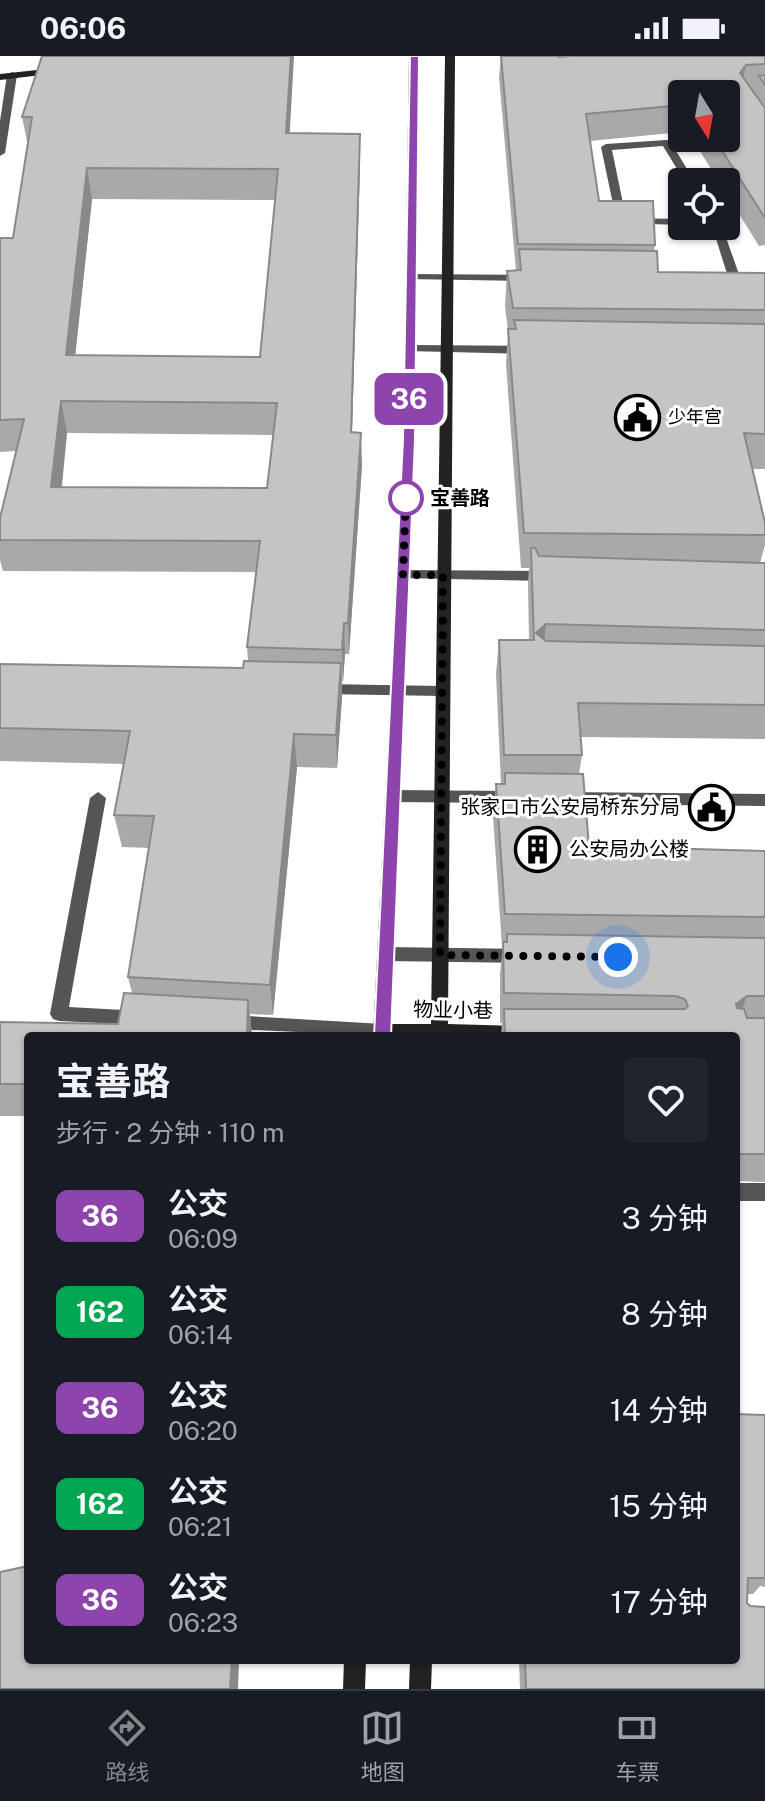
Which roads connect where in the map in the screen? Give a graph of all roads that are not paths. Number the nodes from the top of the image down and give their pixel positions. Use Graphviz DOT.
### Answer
graph roads {
  1 [pos="414,56"];
  2 [pos="450,56"];
  3 [pos="71,69"];
  4 [pos="12,75"];
  5 [pos="0,77"];
  6 [pos="0,153"];
  7 [pos="681,168"];
  8 [pos="668,222"];
  9 [pos="722,240"];
  10 [pos="411,277"];
  11 [pos="448,277"];
  12 [pos="546,278"];
  13 [pos="719,280"];
  14 [pos="735,280"];
  15 [pos="750,280"];
  16 [pos="410,349"];
  17 [pos="447,350"];
  18 [pos="546,351"];
  19 [pos="403,575"];
  20 [pos="443,575"];
  21 [pos="568,576"];
  22 [pos="302,688"];
  23 [pos="397,690"];
  24 [pos="441,691"];
  25 [pos="393,796"];
  26 [pos="440,796"];
  27 [pos="98,798"];
  28 [pos="765,800"];
  29 [pos="386,954"];
  30 [pos="440,955"];
  31 [pos="547,956"];
  32 [pos="153,1018"];
  33 [pos="215,1021"];
  34 [pos="356,1032"];
  35 [pos="382,1032"];
  36 [pos="439,1032"];
  37 [pos="740,1192"];
  38 [pos="765,1192"];
  39 [pos="355,1664"];
  40 [pos="421,1664"];
  41 [pos="354,1689"];
  42 [pos="420,1689"];
  1 -- 10 [label="main road"];
  2 -- 11 [label="main road"];
  3 -- 4 [label="main road"];
  4 -- 5 [label="main road"];
  4 -- 6 [label="street"];
  7 -- 8 [label="street"];
  9 -- 14 [label="street"];
  10 -- 11 [label="street"];
  10 -- 16 [label="main road"];
  11 -- 12 [label="street"];
  11 -- 17 [label="main road"];
  13 -- 14 [label="street"];
  14 -- 15 [label="street"];
  16 -- 17 [label="street"];
  16 -- 19 [label="main road"];
  17 -- 18 [label="street"];
  17 -- 20 [label="main road"];
  19 -- 20 [label="street"];
  19 -- 23 [label="main road"];
  20 -- 21 [label="street"];
  20 -- 24 [label="main road"];
  22 -- 23 [label="street"];
  23 -- 24 [label="street"];
  23 -- 25 [label="main road"];
  24 -- 26 [label="main road"];
  25 -- 26 [label="street"];
  25 -- 29 [label="main road"];
  26 -- 28 [label="street"];
  26 -- 30 [label="main road"];
  27 -- 32 [label="street"];
  29 -- 30 [label="street"];
  29 -- 35 [label="main road"];
  30 -- 31 [label="street"];
  30 -- 36 [label="main road"];
  33 -- 34 [label="street"];
  37 -- 38 [label="street"];
  39 -- 41 [label="main road"];
  40 -- 42 [label="main road"];
}
